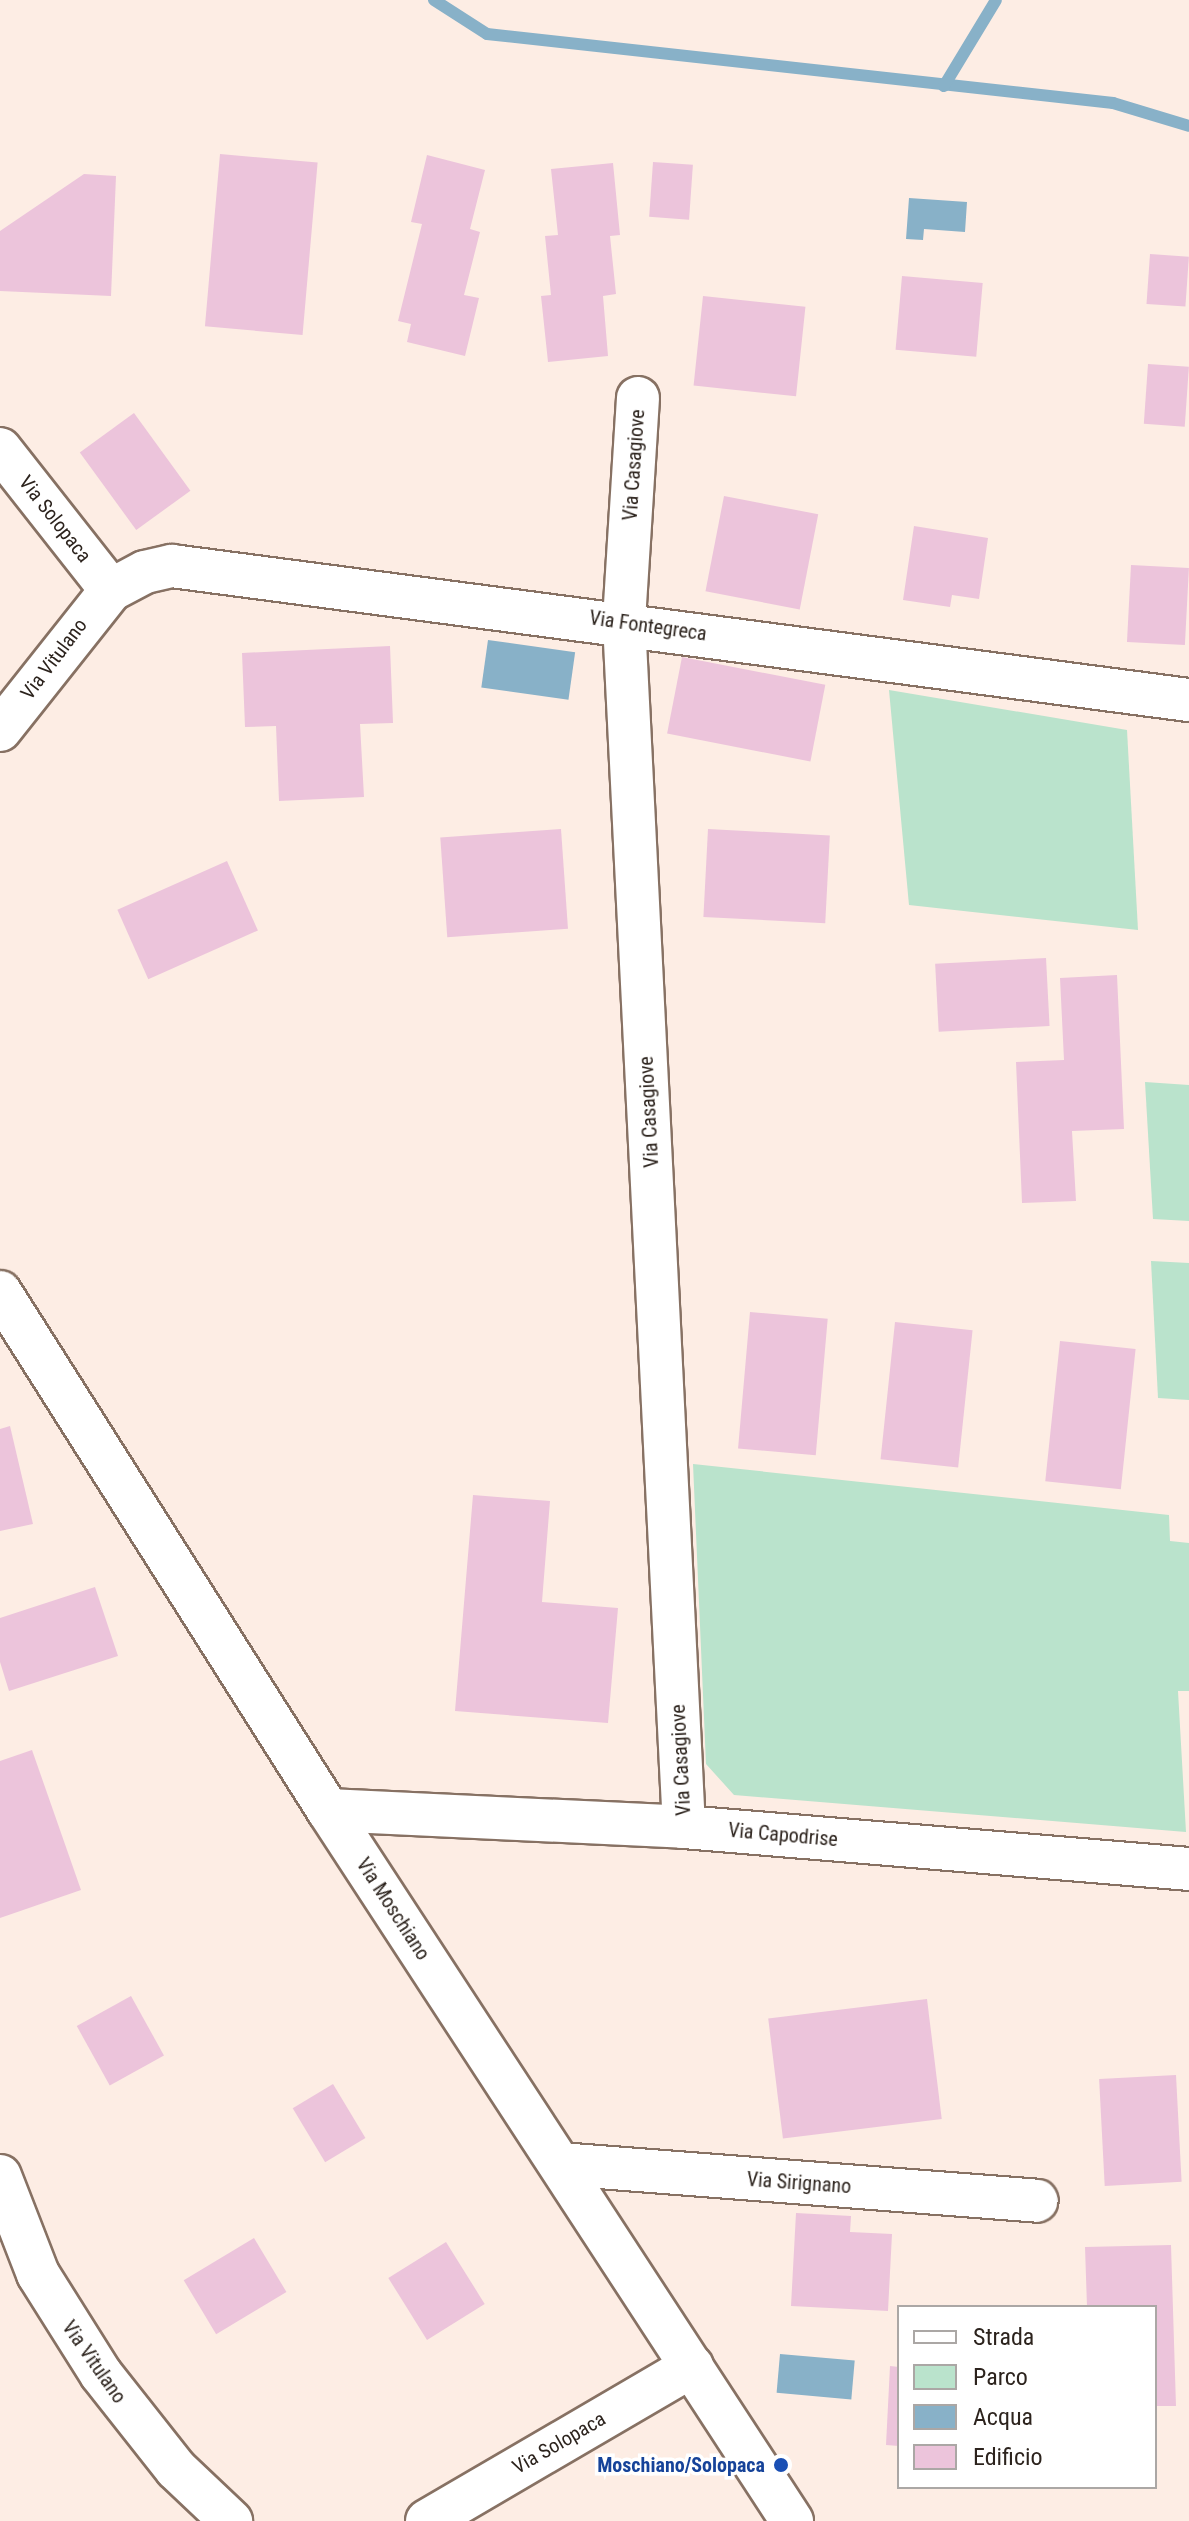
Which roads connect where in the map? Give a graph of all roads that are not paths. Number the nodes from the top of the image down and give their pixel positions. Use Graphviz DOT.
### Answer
graph roads {
  1 [pos="638,398"];
  2 [pos="0,449"];
  3 [pos="111,590"];
  4 [pos="624,622"];
  5 [pos="1189,700"];
  6 [pos="0,730"];
  7 [pos="0,1292"];
  8 [pos="328,1810"];
  9 [pos="684,1827"];
  10 [pos="1189,1869"];
  11 [pos="560,2164"];
  12 [pos="0,2176"];
  13 [pos="1037,2201"];
  14 [pos="692,2366"];
  15 [pos="231,2521"];
  16 [pos="427,2521"];
  17 [pos="792,2521"];
  1 -- 4 [label="street, Via Casagiove"];
  2 -- 3 [label="street, Via Solopaca"];
  3 -- 4 [label="street, Via Fontegreca"];
  3 -- 6 [label="street, Via Vitulano"];
  4 -- 5 [label="street, Via Fontegreca"];
  4 -- 9 [label="street, Via Casagiove"];
  7 -- 8 [label="street, Via Moschiano"];
  8 -- 9 [label="street, Via Capodrise"];
  8 -- 11 [label="street, Via Moschiano"];
  9 -- 10 [label="street, Via Capodrise"];
  11 -- 13 [label="street, Via Sirignano"];
  11 -- 14 [label="street, Via Moschiano"];
  12 -- 15 [label="street, Via Vitulano"];
  14 -- 16 [label="street, Via Solopaca"];
  14 -- 17 [label="street, Via Moschiano"];
}
